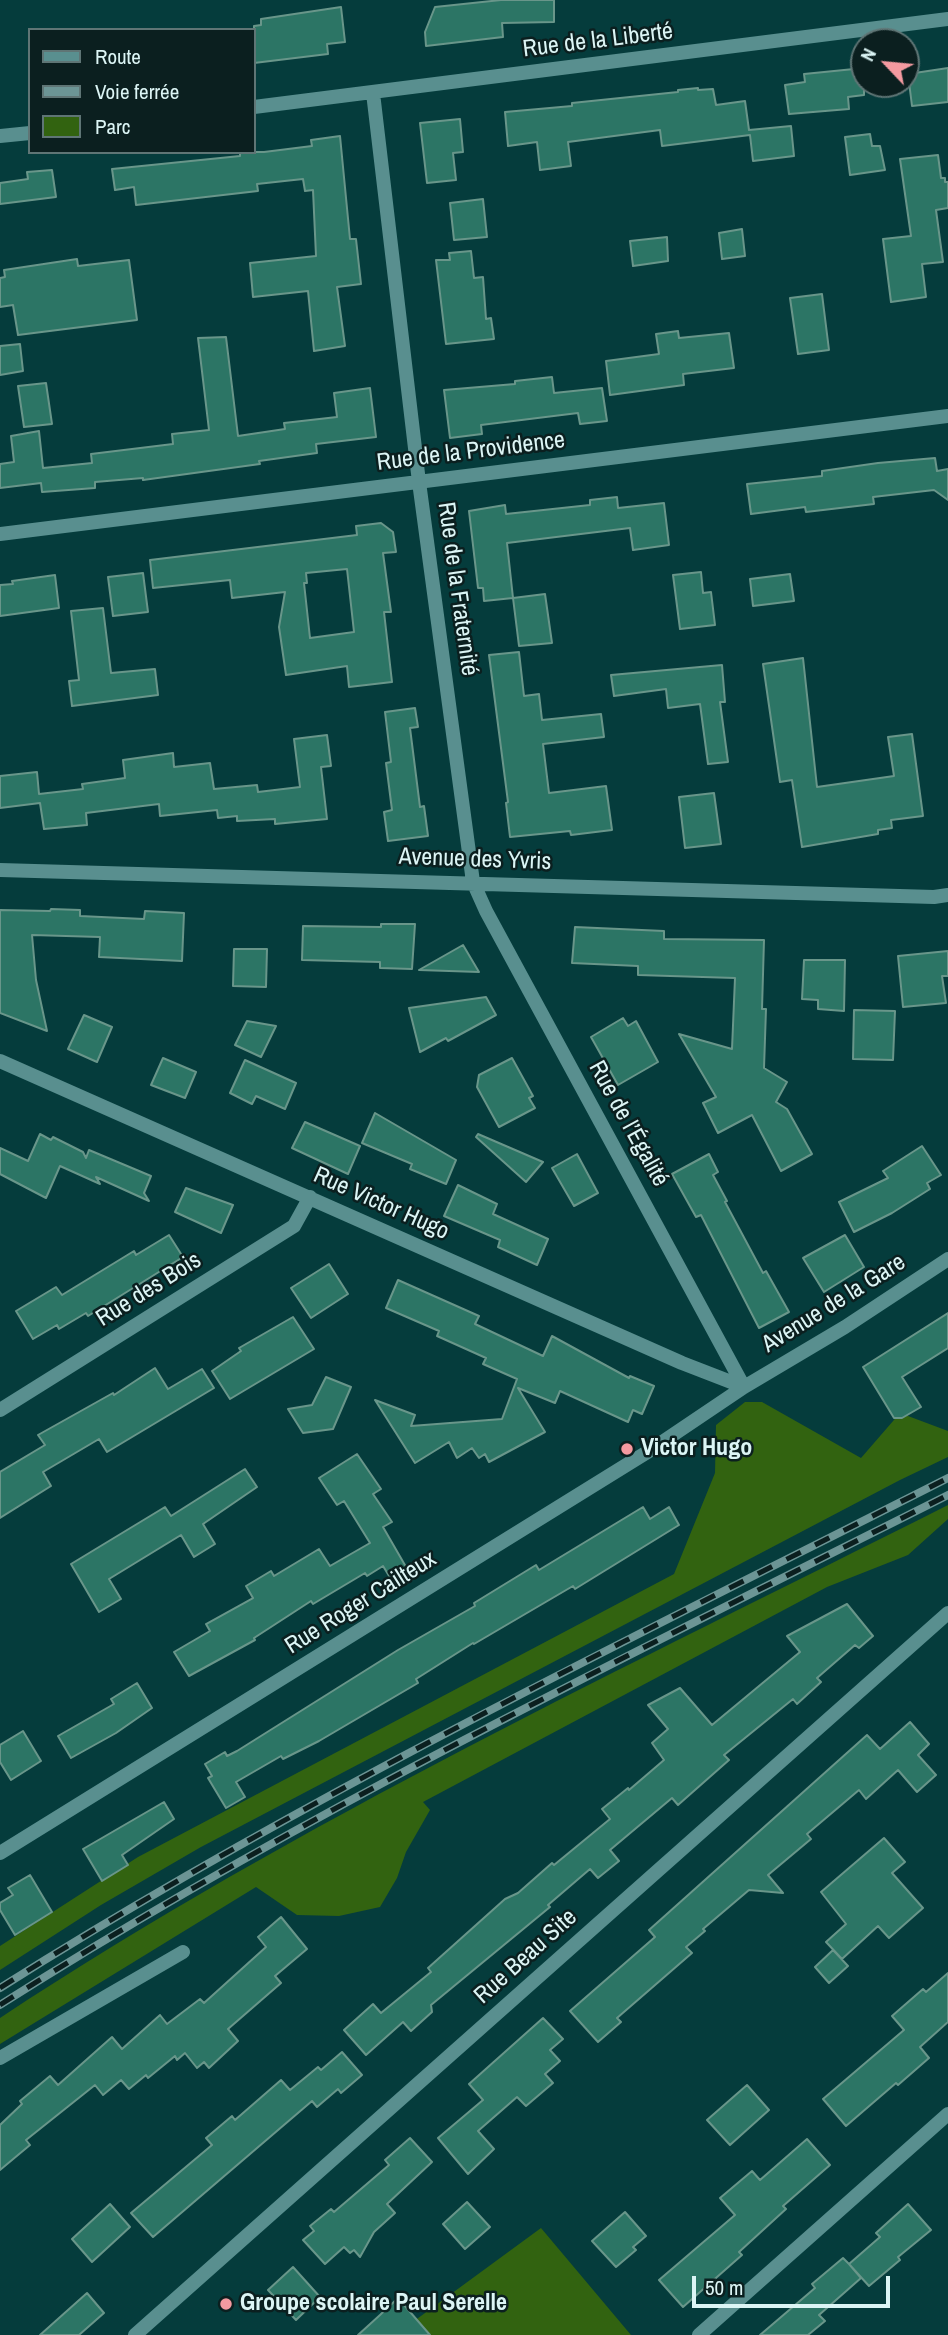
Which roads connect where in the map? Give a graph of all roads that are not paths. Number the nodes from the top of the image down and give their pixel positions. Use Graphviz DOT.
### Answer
graph roads {
  1 [pos="948,19"];
  2 [pos="373,93"];
  3 [pos="256,107"];
  4 [pos="28,133"];
  5 [pos="0,136"];
  6 [pos="948,415"];
  7 [pos="419,482"];
  8 [pos="0,534"];
  9 [pos="0,870"];
  10 [pos="473,882"];
  11 [pos="948,895"];
  12 [pos="0,1061"];
  13 [pos="310,1197"];
  14 [pos="948,1259"];
  15 [pos="744,1387"];
  16 [pos="0,1410"];
  17 [pos="948,1612"];
  18 [pos="0,1853"];
  19 [pos="183,1952"];
  20 [pos="0,2058"];
  21 [pos="948,2114"];
  22 [pos="135,2335"];
  23 [pos="699,2335"];
  1 -- 2 [label="street, Rue de la Liberté"];
  2 -- 3 [label="street, Rue de la Liberté"];
  2 -- 7 [label="street, Rue de la Fraternité"];
  4 -- 5 [label="street"];
  6 -- 7 [label="street, Rue de la Providence"];
  7 -- 8 [label="street, Rue de la Providence"];
  7 -- 10 [label="street, Rue de la Fraternité"];
  9 -- 10 [label="street, Avenue des Yvris"];
  10 -- 11 [label="street, Avenue des Yvris"];
  10 -- 15 [label="street, Rue de l’Égalité"];
  12 -- 13 [label="street, Rue Victor Hugo"];
  13 -- 15 [label="street, Rue Victor Hugo"];
  13 -- 16 [label="street, Rue des Bois"];
  14 -- 15 [label="street, Avenue de la Gare"];
  15 -- 18 [label="street, Rue Roger Cailteux"];
  17 -- 22 [label="street, Rue Beau Site"];
  19 -- 20 [label="street"];
  21 -- 23 [label="street"];
}
